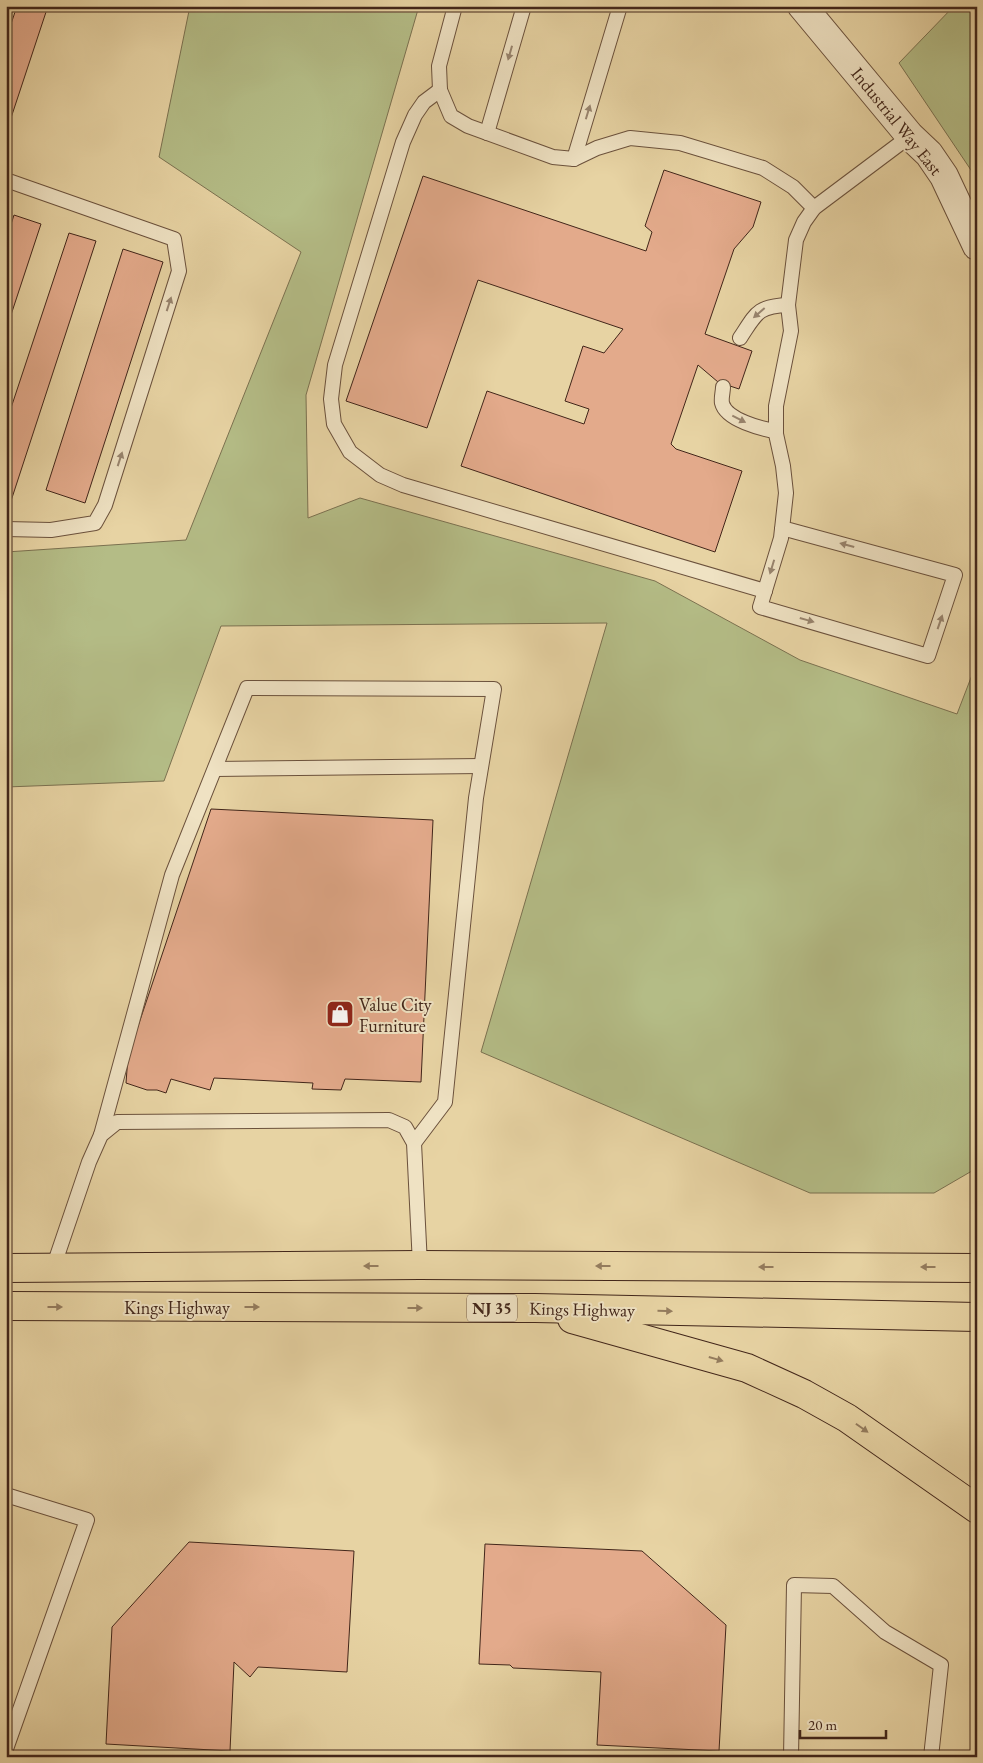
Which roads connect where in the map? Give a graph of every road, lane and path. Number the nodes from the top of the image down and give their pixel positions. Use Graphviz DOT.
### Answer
graph roads {
  1 [pos="455,6"];
  2 [pos="524,6"];
  3 [pos="620,6"];
  4 [pos="802,6"];
  5 [pos="440,90"];
  6 [pos="487,133"];
  7 [pos="910,136"];
  8 [pos="574,159"];
  9 [pos="6,180"];
  10 [pos="814,208"];
  11 [pos="977,246"];
  12 [pos="788,305"];
  13 [pos="740,338"];
  14 [pos="723,387"];
  15 [pos="776,431"];
  16 [pos="782,528"];
  17 [pos="6,529"];
  18 [pos="765,591"];
  19 [pos="481,766"];
  20 [pos="215,769"];
  21 [pos="100,1135"];
  22 [pos="414,1144"];
  23 [pos="420,1265"];
  24 [pos="6,1268"];
  25 [pos="54,1268"];
  26 [pos="977,1268"];
  27 [pos="6,1306"];
  28 [pos="534,1308"];
  29 [pos="977,1317"];
  30 [pos="6,1495"];
  31 [pos="977,1509"];
  32 [pos="6,1749"];
  33 [pos="791,1757"];
  34 [pos="931,1757"];
  1 -- 5 [label="lane"];
  2 -- 6 [label="lane, one-way"];
  8 -- 3 [label="lane, one-way"];
  4 -- 7 [label="street, Industrial Way East"];
  5 -- 6 [label="lane"];
  5 -- 18 [label="lane"];
  6 -- 8 [label="lane"];
  7 -- 10 [label="lane"];
  7 -- 11 [label="street, Industrial Way East"];
  8 -- 10 [label="lane"];
  17 -- 9 [label="lane, one-way"];
  10 -- 12 [label="lane"];
  12 -- 13 [label="lane, one-way"];
  12 -- 15 [label="lane"];
  14 -- 15 [label="lane, one-way"];
  15 -- 16 [label="lane"];
  16 -- 18 [label="lane, one-way"];
  18 -- 16 [label="lane, one-way"];
  19 -- 20 [label="lane"];
  19 -- 20 [label="lane"];
  19 -- 22 [label="lane"];
  20 -- 21 [label="lane"];
  21 -- 22 [label="lane"];
  21 -- 25 [label="lane"];
  22 -- 23 [label="lane"];
  23 -- 25 [label="main road, one-way"];
  26 -- 23 [label="main road, one-way"];
  24 -- 25 [label="main road"];
  27 -- 28 [label="main road, Kings Highway / NJ 35, one-way"];
  28 -- 29 [label="main road, Kings Highway / NJ 35, one-way"];
  28 -- 31 [label="main road, one-way"];
  30 -- 32 [label="lane"];
  33 -- 34 [label="lane"];
}
